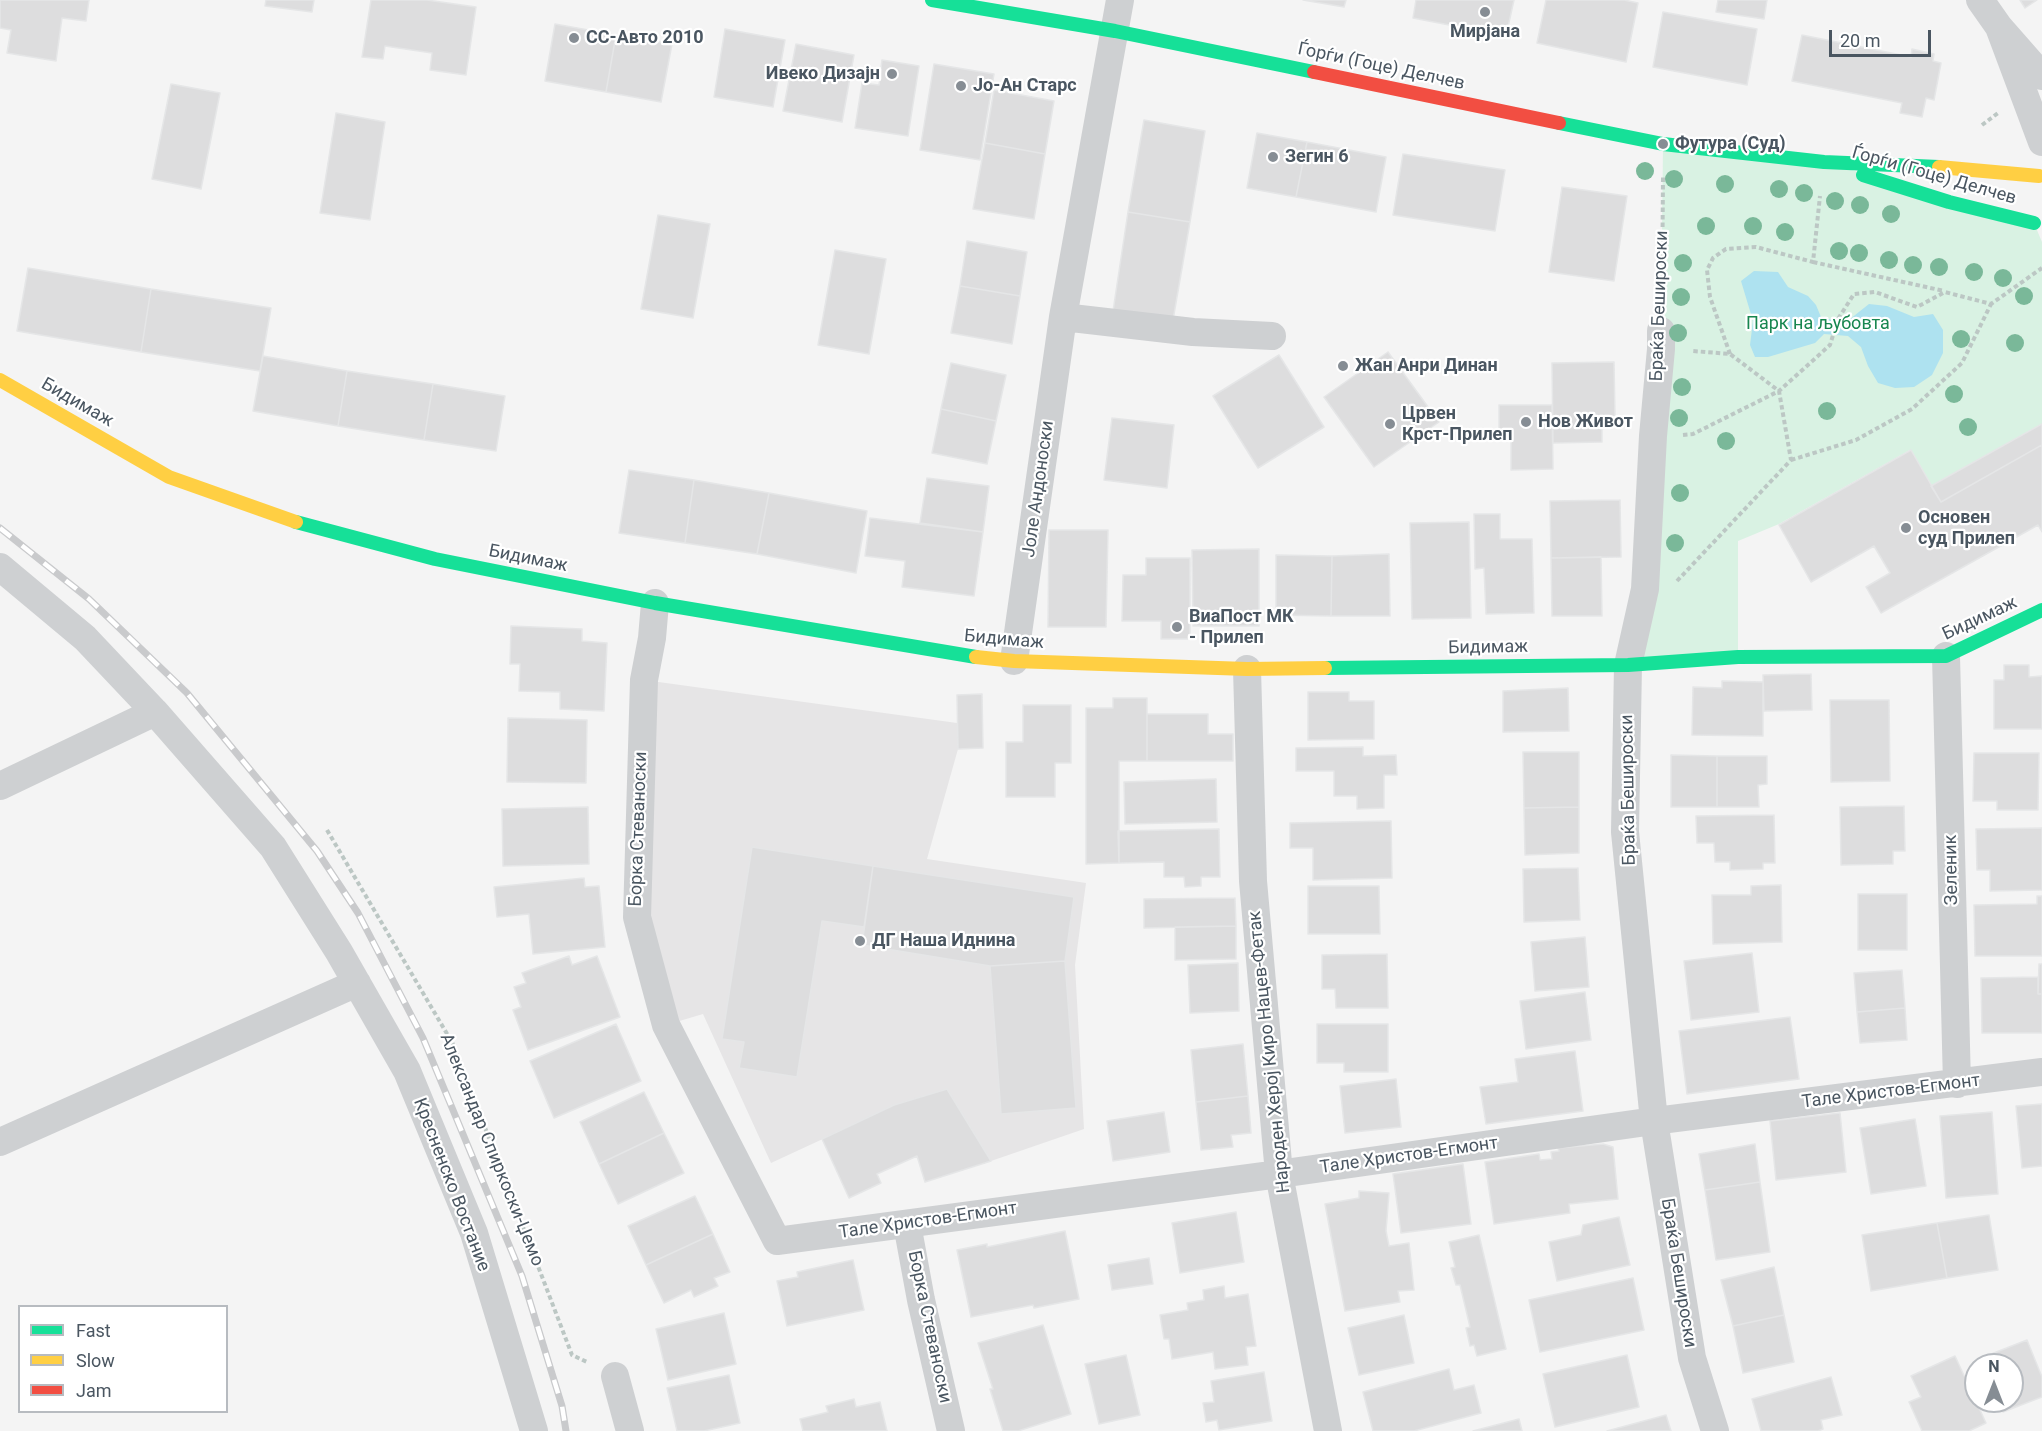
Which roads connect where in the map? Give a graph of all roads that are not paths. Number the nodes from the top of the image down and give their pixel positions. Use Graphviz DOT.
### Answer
graph roads {
  1 [pos="932,0"];
  2 [pos="1120,0"];
  3 [pos="1980,0"];
  4 [pos="1999,27"];
  5 [pos="1115,31"];
  6 [pos="2042,76"];
  7 [pos="2042,142"];
  8 [pos="1824,162"];
  9 [pos="2041,174"];
  10 [pos="2034,192"];
  11 [pos="2032,207"];
  12 [pos="1064,316"];
  13 [pos="1272,336"];
  14 [pos="1661,340"];
  15 [pos="0,380"];
  16 [pos="0,567"];
  17 [pos="655,603"];
  18 [pos="2042,610"];
  19 [pos="1946,656"];
  20 [pos="1014,661"];
  21 [pos="1628,665"];
  22 [pos="1247,669"];
  23 [pos="155,712"];
  24 [pos="0,786"];
  25 [pos="357,983"];
  26 [pos="2042,1072"];
  27 [pos="1957,1084"];
  28 [pos="1654,1121"];
  29 [pos="0,1142"];
  30 [pos="1279,1174"];
  31 [pos="907,1224"];
  32 [pos="777,1240"];
  33 [pos="615,1376"];
  34 [pos="534,1431"];
  35 [pos="630,1431"];
  36 [pos="951,1431"];
  37 [pos="1328,1431"];
  38 [pos="1715,1431"];
  1 -- 5 [label="street, Ѓорѓи (Гоце) Делчев"];
  2 -- 5 [label="street, Јоле Андоноски"];
  3 -- 4 [label="street"];
  4 -- 6 [label="street"];
  4 -- 7 [label="street"];
  5 -- 8 [label="street, Ѓорѓи (Гоце) Делчев"];
  5 -- 12 [label="street, Јоле Андоноски"];
  8 -- 9 [label="street, Ѓорѓи (Гоце) Делчев"];
  8 -- 11 [label="street, Ѓорѓи (Гоце) Делчев"];
  9 -- 10 [label="street"];
  12 -- 13 [label="street"];
  12 -- 20 [label="street, Јоле Андоноски"];
  14 -- 21 [label="street, Браќа Бешироски"];
  15 -- 17 [label="street, Бидимаж"];
  16 -- 23 [label="street, Кресненско Востание"];
  17 -- 20 [label="street, Бидимаж"];
  17 -- 32 [label="street, Борка Стеваноски"];
  18 -- 19 [label="street, Бидимаж"];
  19 -- 21 [label="street, Бидимаж"];
  19 -- 27 [label="street, Зеленик"];
  20 -- 22 [label="street, Бидимаж"];
  21 -- 22 [label="street, Бидимаж"];
  21 -- 28 [label="street, Браќа Бешироски"];
  22 -- 30 [label="street, Народен Херој Киро Нацев-Фетак"];
  23 -- 24 [label="street"];
  23 -- 25 [label="street, Кресненско Востание"];
  25 -- 29 [label="street"];
  25 -- 34 [label="street, Кресненско Востание"];
  26 -- 27 [label="street, Тале Христов-Егмонт"];
  27 -- 28 [label="street, Тале Христов-Егмонт"];
  28 -- 30 [label="street, Тале Христов-Егмонт"];
  28 -- 38 [label="street, Браќа Бешироски"];
  30 -- 31 [label="street, Тале Христов-Егмонт"];
  30 -- 37 [label="street, Народен Херој Киро Нацев-Фетак"];
  31 -- 32 [label="street, Тале Христов-Егмонт"];
  31 -- 36 [label="street, Борка Стеваноски"];
  33 -- 35 [label="street"];
}
